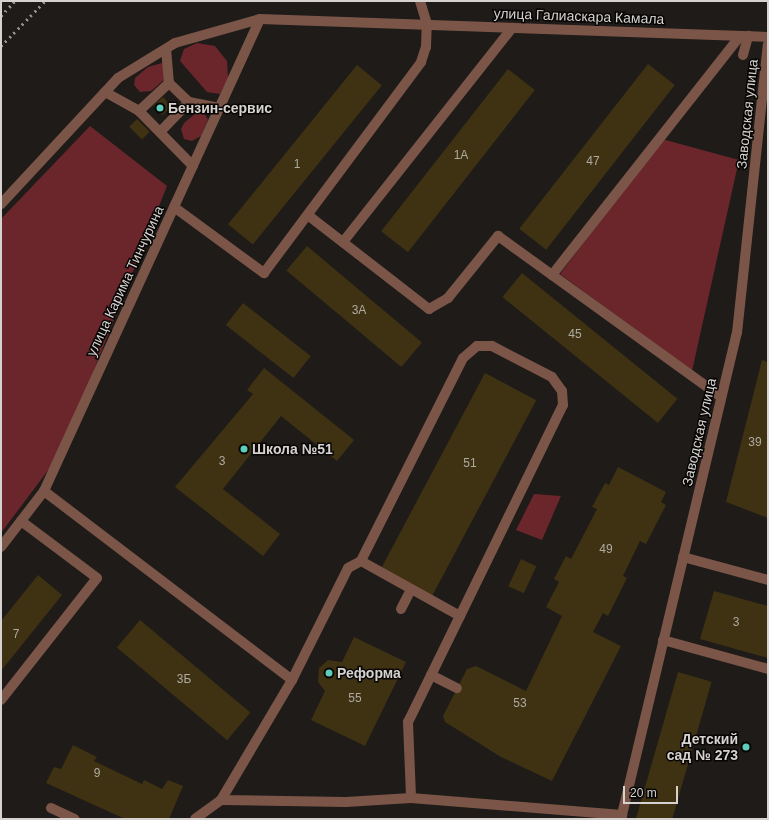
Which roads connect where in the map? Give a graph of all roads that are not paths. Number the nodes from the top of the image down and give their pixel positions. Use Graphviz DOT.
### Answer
graph roads {
  1 [pos="420,1"];
  2 [pos="260,19"];
  3 [pos="427,24"];
  4 [pos="512,28"];
  5 [pos="744,36"];
  6 [pos="768,37"];
  7 [pos="768,45"];
  8 [pos="166,49"];
  9 [pos="743,55"];
  10 [pos="170,83"];
  11 [pos="105,92"];
  12 [pos="189,102"];
  13 [pos="220,108"];
  14 [pos="139,111"];
  15 [pos="161,131"];
  16 [pos="193,166"];
  17 [pos="1,204"];
  18 [pos="174,207"];
  19 [pos="309,216"];
  20 [pos="343,242"];
  21 [pos="552,275"];
  22 [pos="722,397"];
  23 [pos="44,491"];
  24 [pos="20,521"];
  25 [pos="1,547"];
  26 [pos="684,557"];
  27 [pos="361,561"];
  28 [pos="768,580"];
  29 [pos="411,589"];
  30 [pos="401,609"];
  31 [pos="460,616"];
  32 [pos="664,640"];
  33 [pos="768,669"];
  34 [pos="431,675"];
  35 [pos="292,680"];
  36 [pos="457,688"];
  37 [pos="1,700"];
  38 [pos="411,798"];
  39 [pos="221,800"];
  40 [pos="51,808"];
  41 [pos="621,817"];
  42 [pos="75,819"];
  43 [pos="195,819"];
  1 -- 3 [label="street"];
  2 -- 3 [label="street, улица Галиаскара Камала"];
  2 -- 8 [label="street, улица Галиаскара Камала"];
  2 -- 13 [label="street, улица Карима Тинчурина"];
  3 -- 4 [label="street, улица Галиаскара Камала"];
  3 -- 19 [label="street"];
  4 -- 5 [label="street, улица Галиаскара Камала"];
  4 -- 20 [label="street"];
  5 -- 6 [label="street, улица Галиаскара Камала"];
  5 -- 9 [label="street"];
  5 -- 21 [label="street"];
  7 -- 22 [label="street, Заводская улица"];
  8 -- 10 [label="street"];
  8 -- 11 [label="street, улица Галиаскара Камала"];
  10 -- 12 [label="street"];
  10 -- 14 [label="street"];
  11 -- 14 [label="street"];
  11 -- 17 [label="street, улица Галиаскара Камала"];
  12 -- 13 [label="street"];
  12 -- 15 [label="street"];
  13 -- 16 [label="street, улица Карима Тинчурина"];
  14 -- 15 [label="street"];
  15 -- 16 [label="street"];
  16 -- 18 [label="street, улица Карима Тинчурина"];
  18 -- 19 [label="street"];
  18 -- 23 [label="street, улица Карима Тинчурина"];
  19 -- 20 [label="street"];
  20 -- 21 [label="street"];
  21 -- 22 [label="street"];
  22 -- 26 [label="street, Заводская улица"];
  23 -- 24 [label="street, улица Карима Тинчурина"];
  23 -- 35 [label="street"];
  24 -- 25 [label="street, улица Карима Тинчурина"];
  24 -- 37 [label="street"];
  26 -- 28 [label="street"];
  26 -- 32 [label="street, Заводская улица"];
  27 -- 29 [label="street"];
  27 -- 31 [label="street"];
  27 -- 35 [label="street"];
  29 -- 30 [label="street"];
  29 -- 31 [label="street"];
  31 -- 34 [label="street"];
  32 -- 33 [label="street"];
  32 -- 41 [label="street, Заводская улица"];
  34 -- 36 [label="street"];
  34 -- 38 [label="street"];
  35 -- 39 [label="street"];
  38 -- 39 [label="street"];
  38 -- 41 [label="street"];
  39 -- 43 [label="street"];
  40 -- 42 [label="street"];
}
